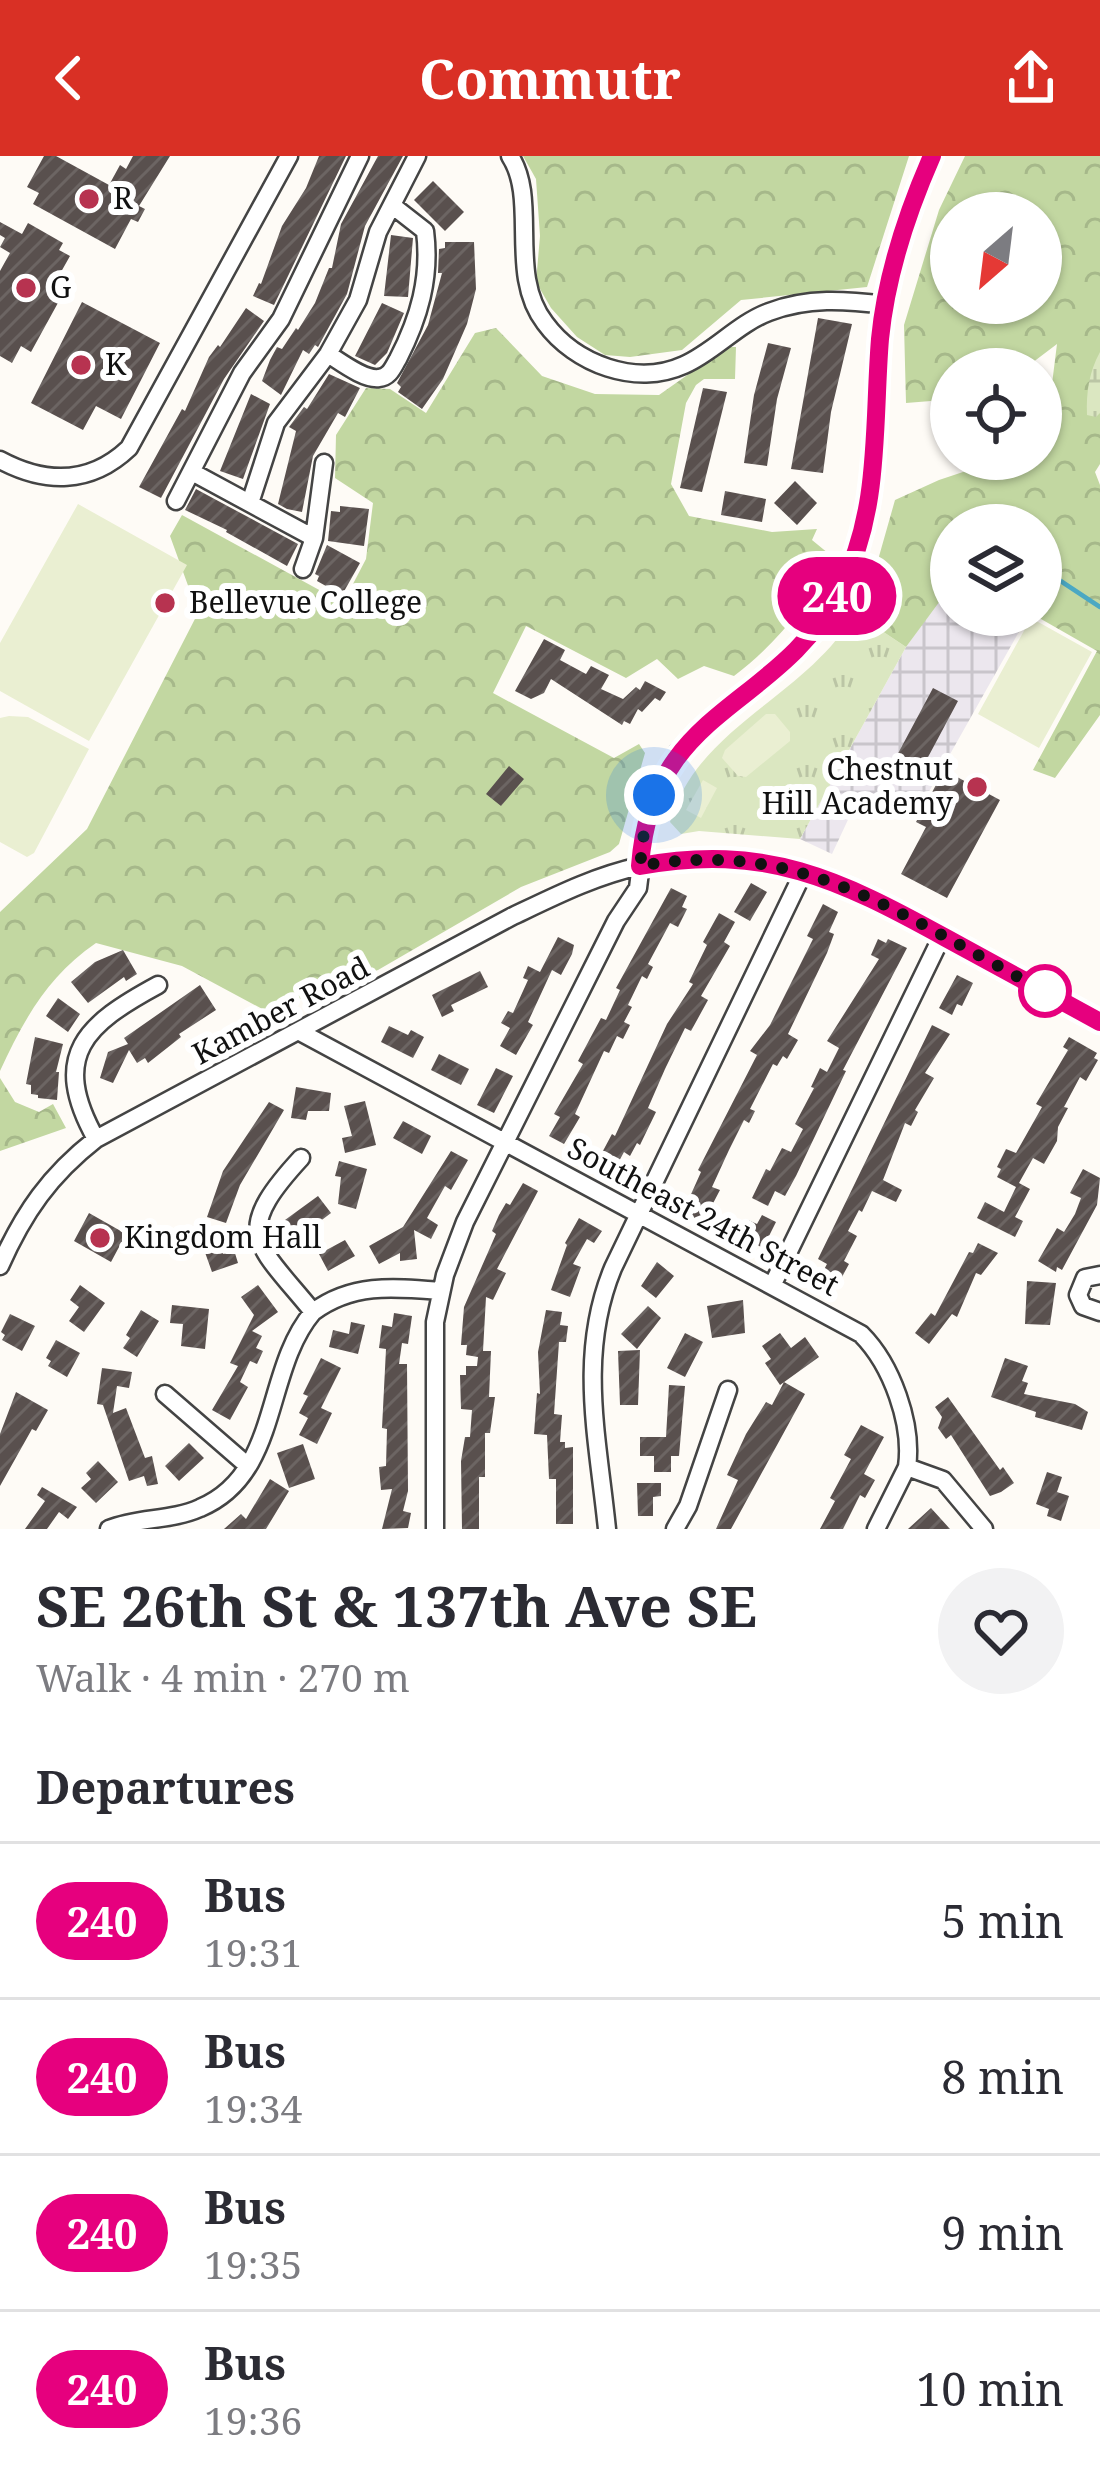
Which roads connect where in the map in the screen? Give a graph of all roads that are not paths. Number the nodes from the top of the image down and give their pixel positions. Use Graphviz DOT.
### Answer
graph roads {
  1 [pos="289,156"];
  2 [pos="360,156"];
  3 [pos="417,156"];
  4 [pos="510,156"];
  5 [pos="932,156"];
  6 [pos="393,206"];
  7 [pos="886,305"];
  8 [pos="328,354"];
  9 [pos="0,460"];
  10 [pos="324,463"];
  11 [pos="191,472"];
  12 [pos="176,501"];
  13 [pos="250,503"];
  14 [pos="314,538"];
  15 [pos="303,568"];
  16 [pos="640,866"];
  17 [pos="804,871"];
  18 [pos="942,936"];
  19 [pos="158,985"];
  20 [pos="1100,1022"];
  21 [pos="300,1032"];
  22 [pos="96,1139"];
  23 [pos="508,1142"];
  24 [pos="301,1157"];
  25 [pos="640,1216"];
  26 [pos="0,1266"];
  27 [pos="1100,1275"];
  28 [pos="772,1286"];
  29 [pos="440,1291"];
  30 [pos="313,1312"];
  31 [pos="1100,1312"];
  32 [pos="728,1390"];
  33 [pos="165,1394"];
  34 [pos="248,1466"];
  35 [pos="907,1467"];
  36 [pos="109,1529"];
  37 [pos="435,1529"];
  38 [pos="607,1529"];
  39 [pos="675,1529"];
  40 [pos="876,1529"];
  41 [pos="984,1529"];
  1 -- 9 [label="street"];
  2 -- 11 [label="street"];
  3 -- 6 [label="street"];
  4 -- 7 [label="street"];
  5 -- 7 [label="street"];
  6 -- 8 [label="street"];
  6 -- 8 [label="street"];
  7 -- 16 [label="street"];
  8 -- 13 [label="street"];
  10 -- 14 [label="street"];
  11 -- 12 [label="street"];
  11 -- 13 [label="street"];
  13 -- 14 [label="street"];
  14 -- 15 [label="street"];
  16 -- 17 [label="street, Kamber Road"];
  16 -- 21 [label="street, Kamber Road"];
  16 -- 23 [label="street"];
  17 -- 18 [label="street, Kamber Road"];
  17 -- 25 [label="street"];
  18 -- 20 [label="street, Kamber Road"];
  18 -- 28 [label="street"];
  19 -- 22 [label="street"];
  21 -- 22 [label="street, Kamber Road"];
  21 -- 23 [label="street, Southeast 24th Street"];
  22 -- 26 [label="street, Kamber Road"];
  23 -- 25 [label="street, Southeast 24th Street"];
  23 -- 29 [label="street"];
  24 -- 30 [label="street"];
  25 -- 28 [label="street, Southeast 24th Street"];
  25 -- 38 [label="street"];
  27 -- 31 [label="street"];
  28 -- 35 [label="street, Southeast 24th Street"];
  29 -- 30 [label="street"];
  29 -- 37 [label="street"];
  30 -- 34 [label="street"];
  32 -- 39 [label="street"];
  33 -- 34 [label="street"];
  34 -- 36 [label="street"];
  35 -- 40 [label="street"];
  35 -- 41 [label="street"];
}
